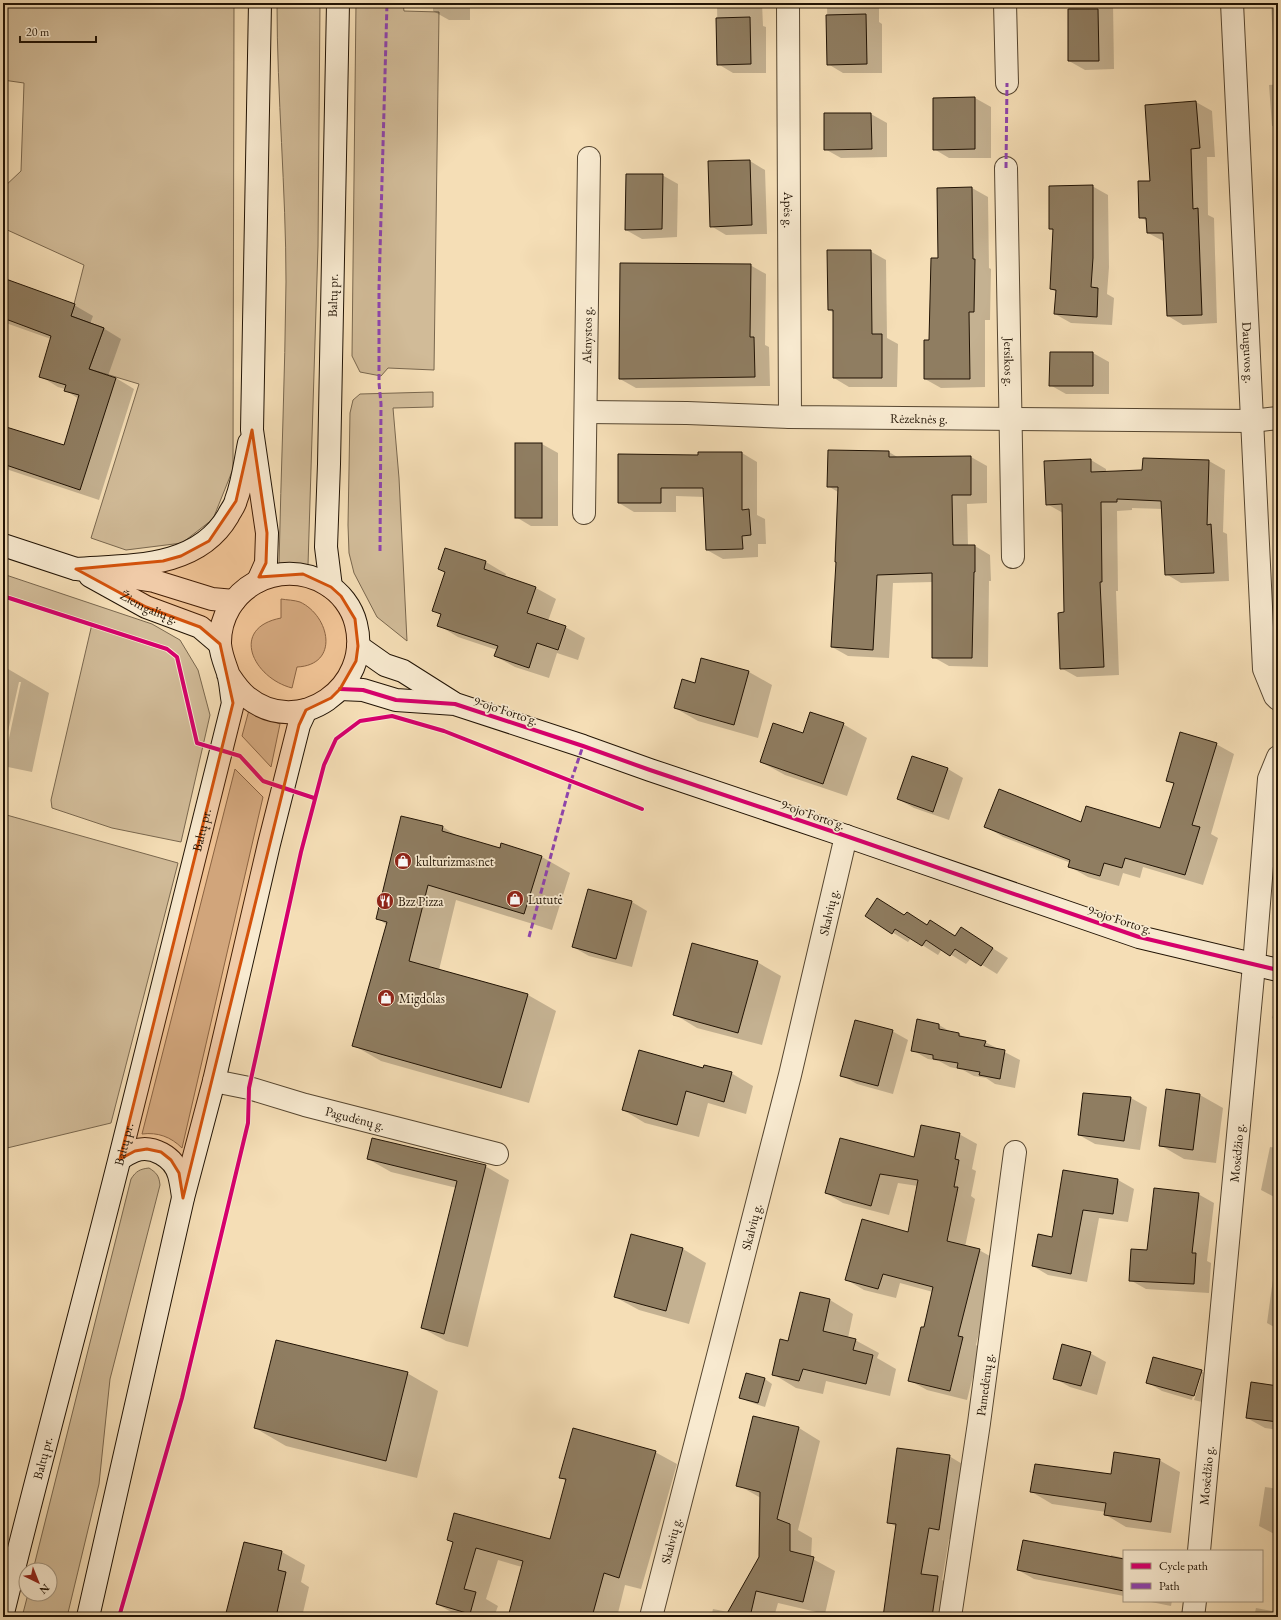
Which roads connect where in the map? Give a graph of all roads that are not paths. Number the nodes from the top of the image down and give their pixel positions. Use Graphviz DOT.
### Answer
graph roads {
  1 [pos="260,3"];
  2 [pos="338,3"];
  3 [pos="788,3"];
  4 [pos="1005,3"];
  5 [pos="1232,3"];
  6 [pos="1007,83"];
  7 [pos="589,158"];
  8 [pos="1006,168"];
  9 [pos="586,412"];
  10 [pos="790,417"];
  11 [pos="1278,418"];
  12 [pos="1011,420"];
  13 [pos="1252,421"];
  14 [pos="252,430"];
  15 [pos="584,513"];
  16 [pos="3,545"];
  17 [pos="1013,557"];
  18 [pos="76,569"];
  19 [pos="258,581"];
  20 [pos="332,587"];
  21 [pos="234,601"];
  22 [pos="220,644"];
  23 [pos="358,646"];
  24 [pos="228,674"];
  25 [pos="340,689"];
  26 [pos="1278,699"];
  27 [pos="455,704"];
  28 [pos="306,710"];
  29 [pos="1278,757"];
  30 [pos="846,836"];
  31 [pos="1254,965"];
  32 [pos="1278,970"];
  33 [pos="214,1081"];
  34 [pos="1015,1152"];
  35 [pos="497,1154"];
  36 [pos="120,1159"];
  37 [pos="183,1198"];
  38 [pos="1199,1550"];
  39 [pos="1195,1602"];
  40 [pos="3,1613"];
  41 [pos="88,1617"];
  42 [pos="651,1617"];
  43 [pos="950,1617"];
  44 [pos="1193,1617"];
  1 -- 14 [label="street, Baltų pr."];
  2 -- 20 [label="street, Baltų pr."];
  3 -- 10 [label="street, Apės g."];
  4 -- 6 [label="street"];
  5 -- 13 [label="street, Dauguvos g."];
  7 -- 9 [label="street, Aknystos g."];
  8 -- 12 [label="street, Jersikos g."];
  9 -- 10 [label="street, Rėzeknės g."];
  9 -- 15 [label="street, Aknystos g."];
  10 -- 12 [label="street, Rėzeknės g."];
  11 -- 13 [label="street, Rėzeknės g."];
  12 -- 13 [label="street, Rėzeknės g."];
  12 -- 17 [label="street, Jersikos g."];
  13 -- 26 [label="street, Dauguvos g."];
  14 -- 18 [label="street"];
  14 -- 19 [label="street, Baltų pr."];
  16 -- 18 [label="street, Žiemgalių g."];
  18 -- 21 [label="street, Žiemgalių g."];
  18 -- 22 [label="street, Žiemgalių g."];
  19 -- 20 [label="street, Baltų pr."];
  19 -- 21 [label="street, Baltų pr."];
  20 -- 23 [label="street, Baltų pr."];
  21 -- 22 [label="street, Baltų pr."];
  22 -- 24 [label="street, Baltų pr."];
  23 -- 25 [label="street, Baltų pr."];
  23 -- 27 [label="street, 9-ojo Forto g."];
  24 -- 28 [label="street, Baltų pr."];
  24 -- 36 [label="street, Baltų pr."];
  25 -- 27 [label="street, 9-ojo Forto g."];
  25 -- 28 [label="street, Baltų pr."];
  27 -- 30 [label="street, 9-ojo Forto g."];
  28 -- 33 [label="street"];
  29 -- 31 [label="street, Mosėdžio g."];
  30 -- 31 [label="street, 9-ojo Forto g."];
  30 -- 42 [label="street, Skalvių g."];
  31 -- 32 [label="street, 9-ojo Forto g."];
  31 -- 38 [label="street, Mosėdžio g."];
  33 -- 35 [label="street, Pagudėnų g."];
  33 -- 37 [label="street"];
  34 -- 43 [label="street, Pamedėnų g."];
  36 -- 37 [label="street"];
  36 -- 40 [label="street, Baltų pr."];
  37 -- 41 [label="street"];
  39 -- 44 [label="street"];
}
